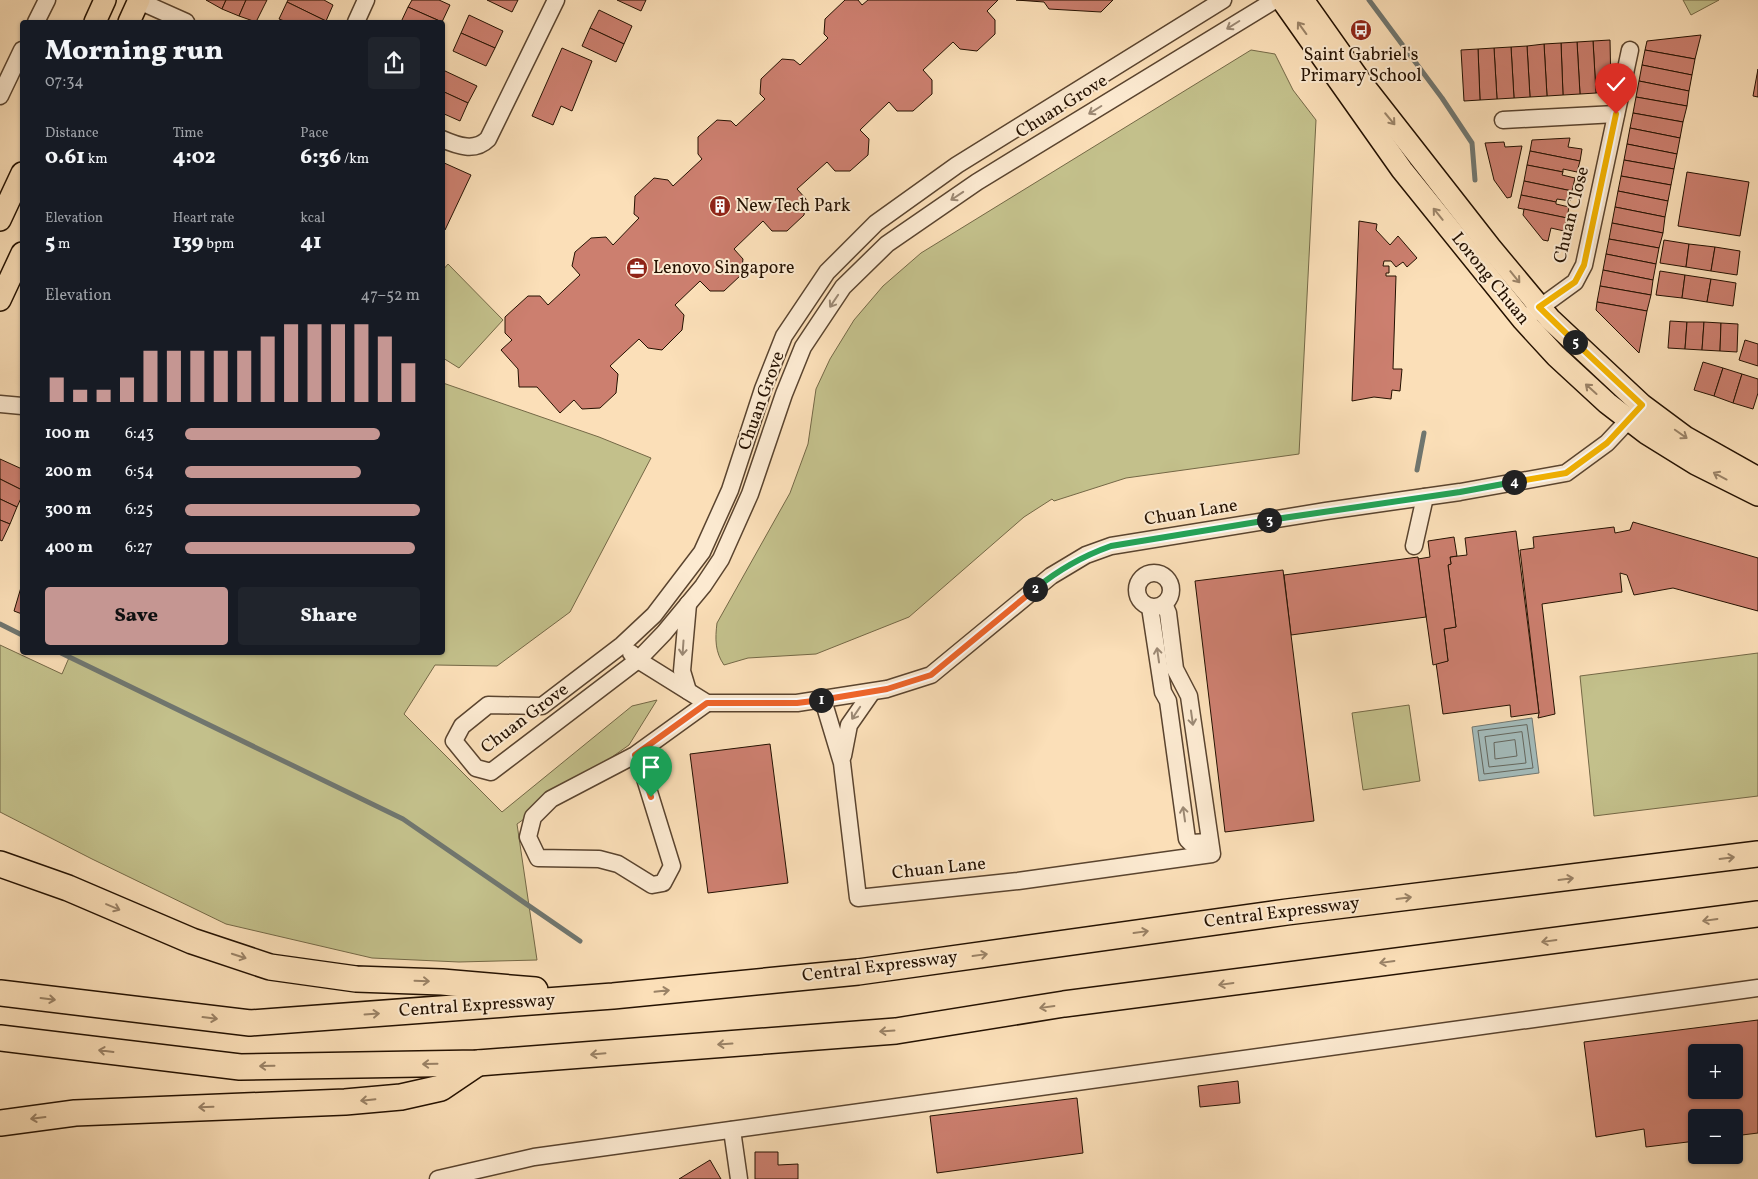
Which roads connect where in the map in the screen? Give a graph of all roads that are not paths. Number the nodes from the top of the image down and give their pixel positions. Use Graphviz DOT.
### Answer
graph roads {
  1 [pos="47,0"];
  2 [pos="105,0"];
  3 [pos="366,0"];
  4 [pos="556,0"];
  5 [pos="1223,0"];
  6 [pos="1275,0"];
  7 [pos="1282,0"];
  8 [pos="1303,0"];
  9 [pos="139,1"];
  10 [pos="37,20"];
  11 [pos="95,20"];
  12 [pos="130,20"];
  13 [pos="180,20"];
  14 [pos="357,20"];
  15 [pos="1630,50"];
  16 [pos="20,54"];
  17 [pos="0,96"];
  18 [pos="1616,114"];
  19 [pos="1503,120"];
  20 [pos="445,140"];
  21 [pos="1421,156"];
  22 [pos="1402,170"];
  23 [pos="1435,175"];
  24 [pos="20,177"];
  25 [pos="1417,189"];
  26 [pos="0,220"];
  27 [pos="20,257"];
  28 [pos="0,300"];
  29 [pos="1531,314"];
  30 [pos="0,404"];
  31 [pos="20,406"];
  32 [pos="1635,412"];
  33 [pos="1758,478"];
  34 [pos="1758,496"];
  35 [pos="1425,498"];
  36 [pos="1414,546"];
  37 [pos="688,604"];
  38 [pos="622,645"];
  39 [pos="638,660"];
  40 [pos="688,691"];
  41 [pos="872,692"];
  42 [pos="823,700"];
  43 [pos="707,703"];
  44 [pos="635,755"];
  45 [pos="842,763"];
  46 [pos="1209,842"];
  47 [pos="0,851"];
  48 [pos="1758,854"];
  49 [pos="0,864"];
  50 [pos="68,888"];
  51 [pos="1758,914"];
  52 [pos="1758,988"];
  53 [pos="0,993"];
  54 [pos="613,996"];
  55 [pos="0,1038"];
  56 [pos="478,1064"];
  57 [pos="0,1123"];
  58 [pos="732,1130"];
  59 [pos="438,1179"];
  60 [pos="740,1179"];
  1 -- 10 [label="street"];
  2 -- 11 [label="main road"];
  3 -- 14 [label="street"];
  4 -- 20 [label="street"];
  5 -- 38 [label="street, Chuan Grove"];
  6 -- 37 [label="street, Chuan Grove, one-way"];
  22 -- 7 [label="main road, Lorong Chuan, one-way"];
  8 -- 21 [label="main road, Lorong Chuan, one-way"];
  9 -- 12 [label="main road"];
  9 -- 13 [label="street"];
  15 -- 18 [label="street, Chuan Close"];
  16 -- 17 [label="street"];
  18 -- 19 [label="street"];
  18 -- 29 [label="street, Chuan Close"];
  21 -- 22 [label="street"];
  21 -- 23 [label="main road, Lorong Chuan"];
  22 -- 25 [label="main road, Lorong Chuan"];
  23 -- 25 [label="street"];
  23 -- 29 [label="main road, Lorong Chuan, one-way"];
  24 -- 26 [label="main road"];
  29 -- 25 [label="main road, Lorong Chuan, one-way"];
  27 -- 28 [label="main road"];
  29 -- 32 [label="main road, Lorong Chuan"];
  30 -- 31 [label="street"];
  32 -- 33 [label="main road, Lorong Chuan, one-way"];
  34 -- 32 [label="main road, Lorong Chuan, one-way"];
  32 -- 35 [label="street, Chuan Lane"];
  35 -- 36 [label="street"];
  35 -- 41 [label="street, Chuan Lane"];
  37 -- 39 [label="street, Chuan Grove"];
  37 -- 40 [label="street, one-way"];
  38 -- 39 [label="street"];
  38 -- 39 [label="street, Chuan Grove"];
  39 -- 40 [label="street"];
  40 -- 43 [label="street"];
  41 -- 42 [label="street, Chuan Lane"];
  41 -- 45 [label="street, one-way"];
  42 -- 43 [label="street, Chuan Lane"];
  42 -- 45 [label="street, Chuan Lane"];
  43 -- 44 [label="street"];
  44 -- 44 [label="street"];
  45 -- 46 [label="street, Chuan Lane"];
  46 -- 46 [label="street, one-way"];
  47 -- 50 [label="highway"];
  54 -- 48 [label="highway, Central Expressway, one-way"];
  49 -- 50 [label="highway"];
  50 -- 54 [label="highway, one-way"];
  51 -- 56 [label="highway, one-way"];
  52 -- 58 [label="street"];
  53 -- 54 [label="highway, Central Expressway, one-way"];
  56 -- 55 [label="highway, one-way"];
  56 -- 57 [label="highway, one-way"];
  58 -- 59 [label="street"];
  58 -- 60 [label="street"];
}
